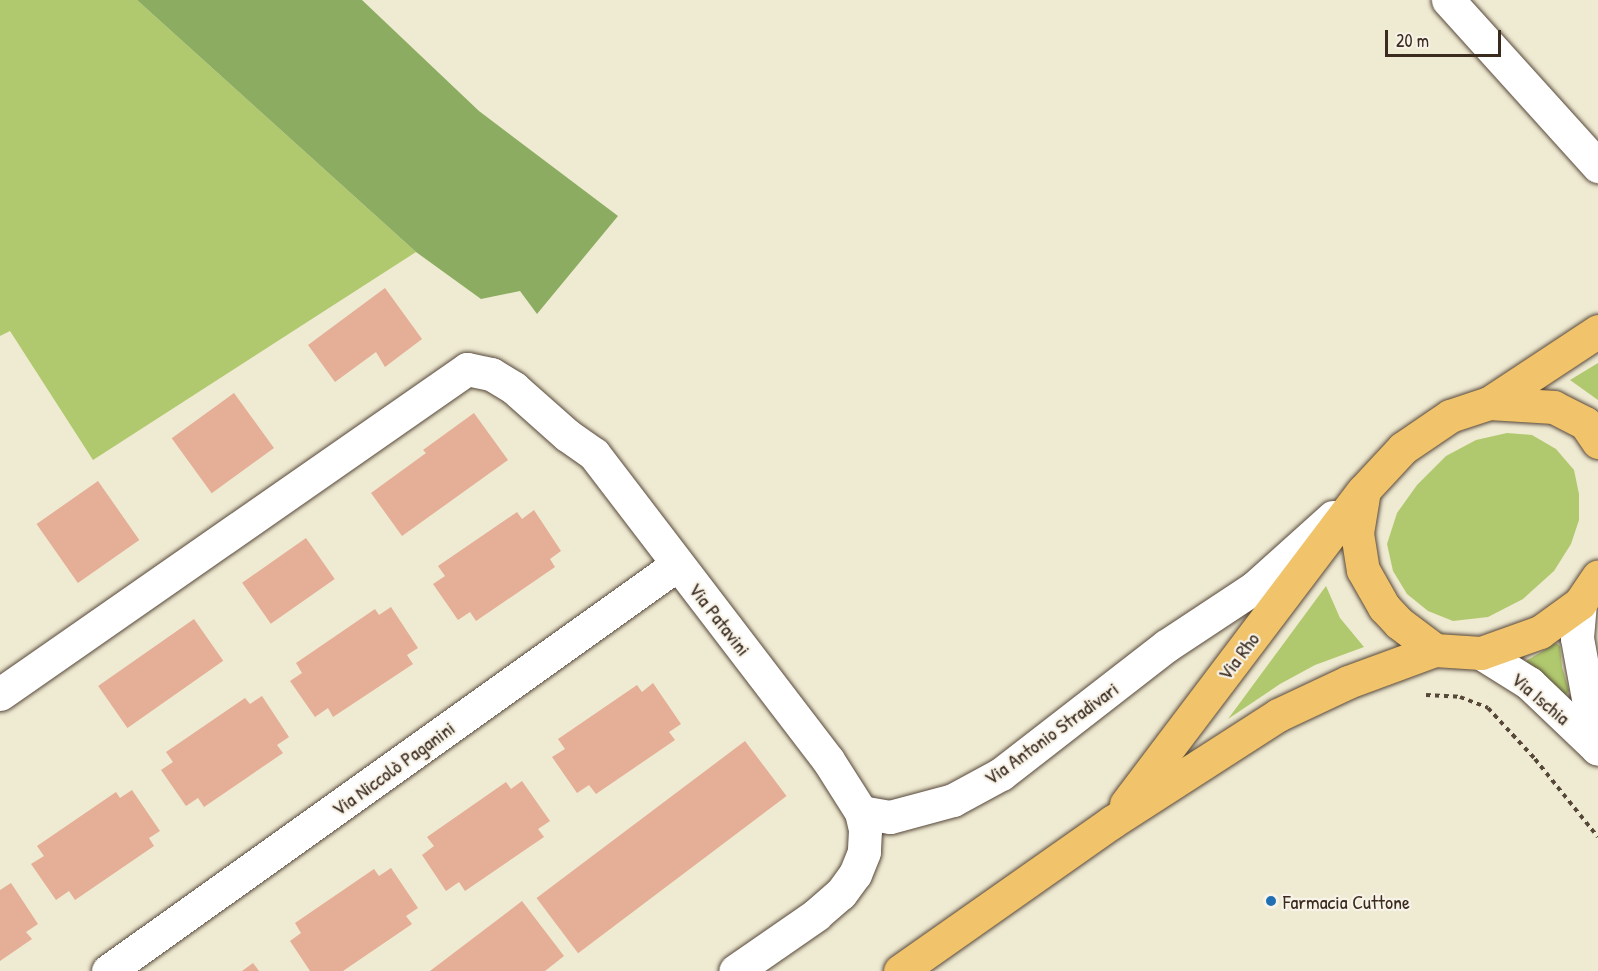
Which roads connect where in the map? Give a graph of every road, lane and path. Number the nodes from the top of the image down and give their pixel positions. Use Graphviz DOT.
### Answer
graph roads {
  1 [pos="1448,0"];
  2 [pos="1598,166"];
  3 [pos="1598,331"];
  4 [pos="1489,403"];
  5 [pos="1598,442"];
  6 [pos="1364,490"];
  7 [pos="678,564"];
  8 [pos="1598,576"];
  9 [pos="1580,603"];
  10 [pos="1436,650"];
  11 [pos="1481,653"];
  12 [pos="0,694"];
  13 [pos="1422,695"];
  14 [pos="1598,748"];
  15 [pos="861,812"];
  16 [pos="1112,822"];
  17 [pos="1598,837"];
  18 [pos="108,971"];
  19 [pos="735,971"];
  20 [pos="900,971"];
  1 -- 2 [label="street"];
  3 -- 4 [label="main road"];
  4 -- 5 [label="main road"];
  4 -- 6 [label="main road, Via Rho"];
  6 -- 10 [label="main road"];
  6 -- 15 [label="street, Via Antonio Stradivari"];
  6 -- 16 [label="main road, Via Rho"];
  7 -- 12 [label="street, Via Patavini"];
  7 -- 15 [label="street, Via Patavini"];
  7 -- 18 [label="street, Via Niccolò Paganini"];
  8 -- 9 [label="main road"];
  9 -- 11 [label="main road"];
  9 -- 14 [label="street, Via Ischia"];
  10 -- 11 [label="main road"];
  10 -- 16 [label="main road, Via Rho"];
  11 -- 14 [label="street, Via Ischia"];
  13 -- 17 [label="path"];
  15 -- 19 [label="street"];
  16 -- 20 [label="main road, Via Rho"];
}
